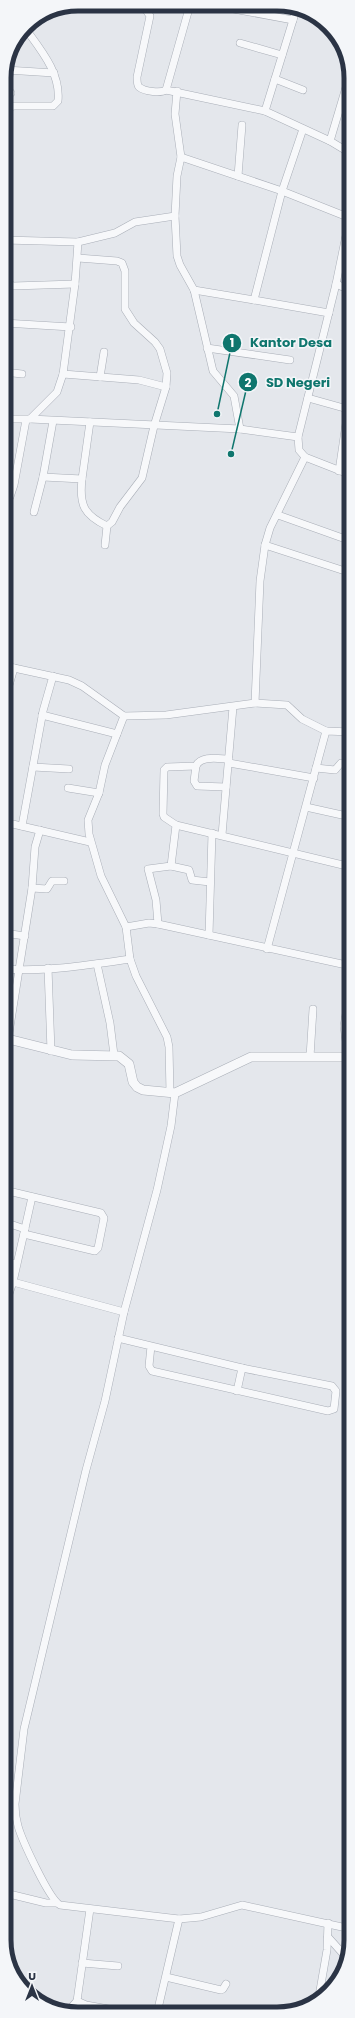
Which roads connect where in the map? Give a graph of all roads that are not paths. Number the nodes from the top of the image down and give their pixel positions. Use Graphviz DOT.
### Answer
graph roads {
  1 [pos="147,11"];
  2 [pos="188,11"];
  3 [pos="244,11"];
  4 [pos="295,14"];
  5 [pos="293,20"];
  6 [pos="29,33"];
  7 [pos="240,43"];
  8 [pos="282,55"];
  9 [pos="11,70"];
  10 [pos="54,73"];
  11 [pos="275,79"];
  12 [pos="166,90"];
  13 [pos="303,90"];
  14 [pos="177,91"];
  15 [pos="344,94"];
  16 [pos="11,107"];
  17 [pos="265,110"];
  18 [pos="242,125"];
  19 [pos="303,129"];
  20 [pos="330,141"];
  21 [pos="344,149"];
  22 [pos="181,156"];
  23 [pos="238,176"];
  24 [pos="282,192"];
  25 [pos="175,216"];
  26 [pos="344,216"];
  27 [pos="11,240"];
  28 [pos="78,242"];
  29 [pos="344,246"];
  30 [pos="78,258"];
  31 [pos="75,284"];
  32 [pos="336,284"];
  33 [pos="11,285"];
  34 [pos="344,287"];
  35 [pos="194,290"];
  36 [pos="254,300"];
  37 [pos="329,313"];
  38 [pos="11,323"];
  39 [pos="71,327"];
  40 [pos="206,348"];
  41 [pos="104,352"];
  42 [pos="290,360"];
  43 [pos="11,373"];
  44 [pos="22,374"];
  45 [pos="63,374"];
  46 [pos="100,377"];
  47 [pos="166,387"];
  48 [pos="308,398"];
  49 [pos="344,409"];
  50 [pos="11,419"];
  51 [pos="28,420"];
  52 [pos="53,421"];
  53 [pos="90,422"];
  54 [pos="154,426"];
  55 [pos="240,429"];
  56 [pos="298,437"];
  57 [pos="344,440"];
  58 [pos="304,457"];
  59 [pos="339,471"];
  60 [pos="344,473"];
  61 [pos="43,477"];
  62 [pos="82,479"];
  63 [pos="11,494"];
  64 [pos="34,512"];
  65 [pos="278,515"];
  66 [pos="107,526"];
  67 [pos="344,539"];
  68 [pos="105,545"];
  69 [pos="265,545"];
  70 [pos="344,571"];
  71 [pos="11,667"];
  72 [pos="14,668"];
  73 [pos="53,676"];
  74 [pos="11,678"];
  75 [pos="255,704"];
  76 [pos="233,707"];
  77 [pos="42,715"];
  78 [pos="124,716"];
  79 [pos="326,731"];
  80 [pos="344,732"];
  81 [pos="117,734"];
  82 [pos="229,761"];
  83 [pos="344,763"];
  84 [pos="196,766"];
  85 [pos="34,767"];
  86 [pos="316,768"];
  87 [pos="69,769"];
  88 [pos="314,778"];
  89 [pos="68,788"];
  90 [pos="226,788"];
  91 [pos="99,794"];
  92 [pos="306,807"];
  93 [pos="342,815"];
  94 [pos="11,824"];
  95 [pos="176,825"];
  96 [pos="22,826"];
  97 [pos="40,830"];
  98 [pos="212,833"];
  99 [pos="222,835"];
  100 [pos="90,842"];
  101 [pos="293,852"];
  102 [pos="344,865"];
  103 [pos="171,866"];
  104 [pos="64,881"];
  105 [pos="210,882"];
  106 [pos="32,888"];
  107 [pos="158,924"];
  108 [pos="126,927"];
  109 [pos="11,934"];
  110 [pos="208,935"];
  111 [pos="25,936"];
  112 [pos="267,949"];
  113 [pos="130,959"];
  114 [pos="97,964"];
  115 [pos="344,965"];
  116 [pos="48,968"];
  117 [pos="11,970"];
  118 [pos="18,970"];
  119 [pos="313,1009"];
  120 [pos="11,1010"];
  121 [pos="11,1040"];
  122 [pos="51,1051"];
  123 [pos="114,1055"];
  124 [pos="310,1057"];
  125 [pos="344,1057"];
  126 [pos="172,1093"];
  127 [pos="11,1192"];
  128 [pos="32,1197"];
  129 [pos="11,1225"];
  130 [pos="24,1231"];
  131 [pos="11,1263"];
  132 [pos="16,1264"];
  133 [pos="13,1282"];
  134 [pos="11,1288"];
  135 [pos="124,1312"];
  136 [pos="118,1338"];
  137 [pos="151,1346"];
  138 [pos="242,1368"];
  139 [pos="237,1391"];
  140 [pos="11,1895"];
  141 [pos="56,1903"];
  142 [pos="90,1910"];
  143 [pos="179,1919"];
  144 [pos="328,1923"];
  145 [pos="344,1927"];
  146 [pos="328,1937"];
  147 [pos="343,1954"];
  148 [pos="82,1963"];
  149 [pos="118,1966"];
  150 [pos="166,1977"];
  151 [pos="226,1984"];
  152 [pos="320,1991"];
  153 [pos="77,2000"];
  154 [pos="72,2006"];
  155 [pos="97,2007"];
  156 [pos="158,2007"];
  1 -- 12 [label="street"];
  2 -- 12 [label="street"];
  3 -- 5 [label="street"];
  4 -- 5 [label="street"];
  5 -- 8 [label="street"];
  6 -- 10 [label="street"];
  7 -- 8 [label="street"];
  8 -- 11 [label="street"];
  9 -- 10 [label="street"];
  10 -- 16 [label="street"];
  11 -- 13 [label="street"];
  11 -- 17 [label="street"];
  12 -- 14 [label="street"];
  14 -- 17 [label="street"];
  14 -- 22 [label="street"];
  15 -- 20 [label="street"];
  17 -- 19 [label="street"];
  18 -- 23 [label="street"];
  19 -- 20 [label="street"];
  19 -- 24 [label="street"];
  20 -- 21 [label="street"];
  22 -- 23 [label="street"];
  22 -- 25 [label="street"];
  23 -- 24 [label="street"];
  24 -- 26 [label="street"];
  24 -- 36 [label="street"];
  25 -- 28 [label="street"];
  25 -- 35 [label="street"];
  27 -- 28 [label="street"];
  28 -- 30 [label="street"];
  29 -- 32 [label="street"];
  30 -- 31 [label="street"];
  30 -- 47 [label="street"];
  31 -- 33 [label="street"];
  31 -- 39 [label="street"];
  32 -- 34 [label="street"];
  32 -- 37 [label="street"];
  35 -- 36 [label="street"];
  35 -- 40 [label="street"];
  36 -- 37 [label="street"];
  37 -- 48 [label="street"];
  38 -- 39 [label="street"];
  39 -- 45 [label="street"];
  40 -- 42 [label="street"];
  40 -- 55 [label="street"];
  41 -- 46 [label="street"];
  43 -- 44 [label="street"];
  45 -- 46 [label="street"];
  45 -- 51 [label="street"];
  46 -- 47 [label="street"];
  47 -- 54 [label="street"];
  48 -- 49 [label="street"];
  48 -- 56 [label="street"];
  50 -- 51 [label="street"];
  51 -- 52 [label="street"];
  51 -- 63 [label="street"];
  52 -- 53 [label="street"];
  52 -- 61 [label="street"];
  53 -- 54 [label="street"];
  53 -- 62 [label="street"];
  54 -- 55 [label="street"];
  54 -- 66 [label="street"];
  55 -- 56 [label="street"];
  56 -- 58 [label="street"];
  57 -- 59 [label="street"];
  58 -- 59 [label="street"];
  58 -- 65 [label="street"];
  59 -- 60 [label="street"];
  61 -- 62 [label="street"];
  61 -- 64 [label="street"];
  62 -- 66 [label="street"];
  65 -- 67 [label="street"];
  65 -- 69 [label="street"];
  66 -- 68 [label="street"];
  69 -- 70 [label="street"];
  69 -- 75 [label="street"];
  71 -- 72 [label="street"];
  72 -- 73 [label="street"];
  72 -- 74 [label="street"];
  73 -- 77 [label="street"];
  73 -- 78 [label="street"];
  75 -- 76 [label="street"];
  75 -- 79 [label="street"];
  76 -- 78 [label="street"];
  76 -- 82 [label="street"];
  77 -- 81 [label="street"];
  77 -- 85 [label="street"];
  78 -- 81 [label="street"];
  79 -- 80 [label="street"];
  79 -- 86 [label="street"];
  81 -- 91 [label="street"];
  82 -- 84 [label="street"];
  82 -- 88 [label="street"];
  82 -- 90 [label="street"];
  83 -- 86 [label="street"];
  84 -- 90 [label="street"];
  84 -- 95 [label="street"];
  85 -- 87 [label="street"];
  85 -- 96 [label="street"];
  86 -- 88 [label="street"];
  88 -- 92 [label="street"];
  89 -- 91 [label="street"];
  90 -- 99 [label="street"];
  91 -- 100 [label="street"];
  92 -- 93 [label="street"];
  92 -- 101 [label="street"];
  94 -- 96 [label="street"];
  95 -- 98 [label="street"];
  95 -- 103 [label="street"];
  96 -- 97 [label="street"];
  97 -- 100 [label="street"];
  97 -- 106 [label="street"];
  98 -- 99 [label="street"];
  98 -- 105 [label="street"];
  99 -- 101 [label="street"];
  100 -- 108 [label="street"];
  101 -- 102 [label="street"];
  101 -- 112 [label="street"];
  103 -- 105 [label="street"];
  103 -- 107 [label="street"];
  104 -- 106 [label="street"];
  105 -- 110 [label="street"];
  106 -- 111 [label="street"];
  107 -- 108 [label="street"];
  107 -- 110 [label="street"];
  108 -- 113 [label="street"];
  109 -- 111 [label="street"];
  110 -- 112 [label="street"];
  111 -- 118 [label="street"];
  112 -- 115 [label="street"];
  113 -- 114 [label="street"];
  113 -- 126 [label="street"];
  114 -- 116 [label="street"];
  114 -- 123 [label="street"];
  116 -- 118 [label="street"];
  116 -- 122 [label="street"];
  117 -- 118 [label="street"];
  118 -- 120 [label="street"];
  119 -- 124 [label="street"];
  121 -- 122 [label="street"];
  122 -- 123 [label="street"];
  123 -- 126 [label="street"];
  124 -- 125 [label="street"];
  124 -- 126 [label="street"];
  126 -- 135 [label="street"];
  127 -- 128 [label="street"];
  128 -- 130 [label="street"];
  128 -- 130 [label="street"];
  129 -- 130 [label="street"];
  130 -- 132 [label="street"];
  131 -- 132 [label="street"];
  132 -- 133 [label="street"];
  133 -- 134 [label="street"];
  133 -- 135 [label="street"];
  135 -- 136 [label="street"];
  136 -- 137 [label="street"];
  136 -- 141 [label="street"];
  137 -- 138 [label="street"];
  137 -- 139 [label="street"];
  138 -- 139 [label="street"];
  138 -- 139 [label="street"];
  140 -- 141 [label="street"];
  141 -- 142 [label="street"];
  142 -- 143 [label="street"];
  142 -- 148 [label="street"];
  143 -- 144 [label="street"];
  143 -- 150 [label="street"];
  144 -- 145 [label="street"];
  144 -- 146 [label="street"];
  146 -- 147 [label="street"];
  146 -- 152 [label="street"];
  148 -- 149 [label="street"];
  148 -- 153 [label="street"];
  150 -- 151 [label="street"];
  150 -- 156 [label="street"];
  153 -- 154 [label="street"];
  153 -- 155 [label="street"];
}
